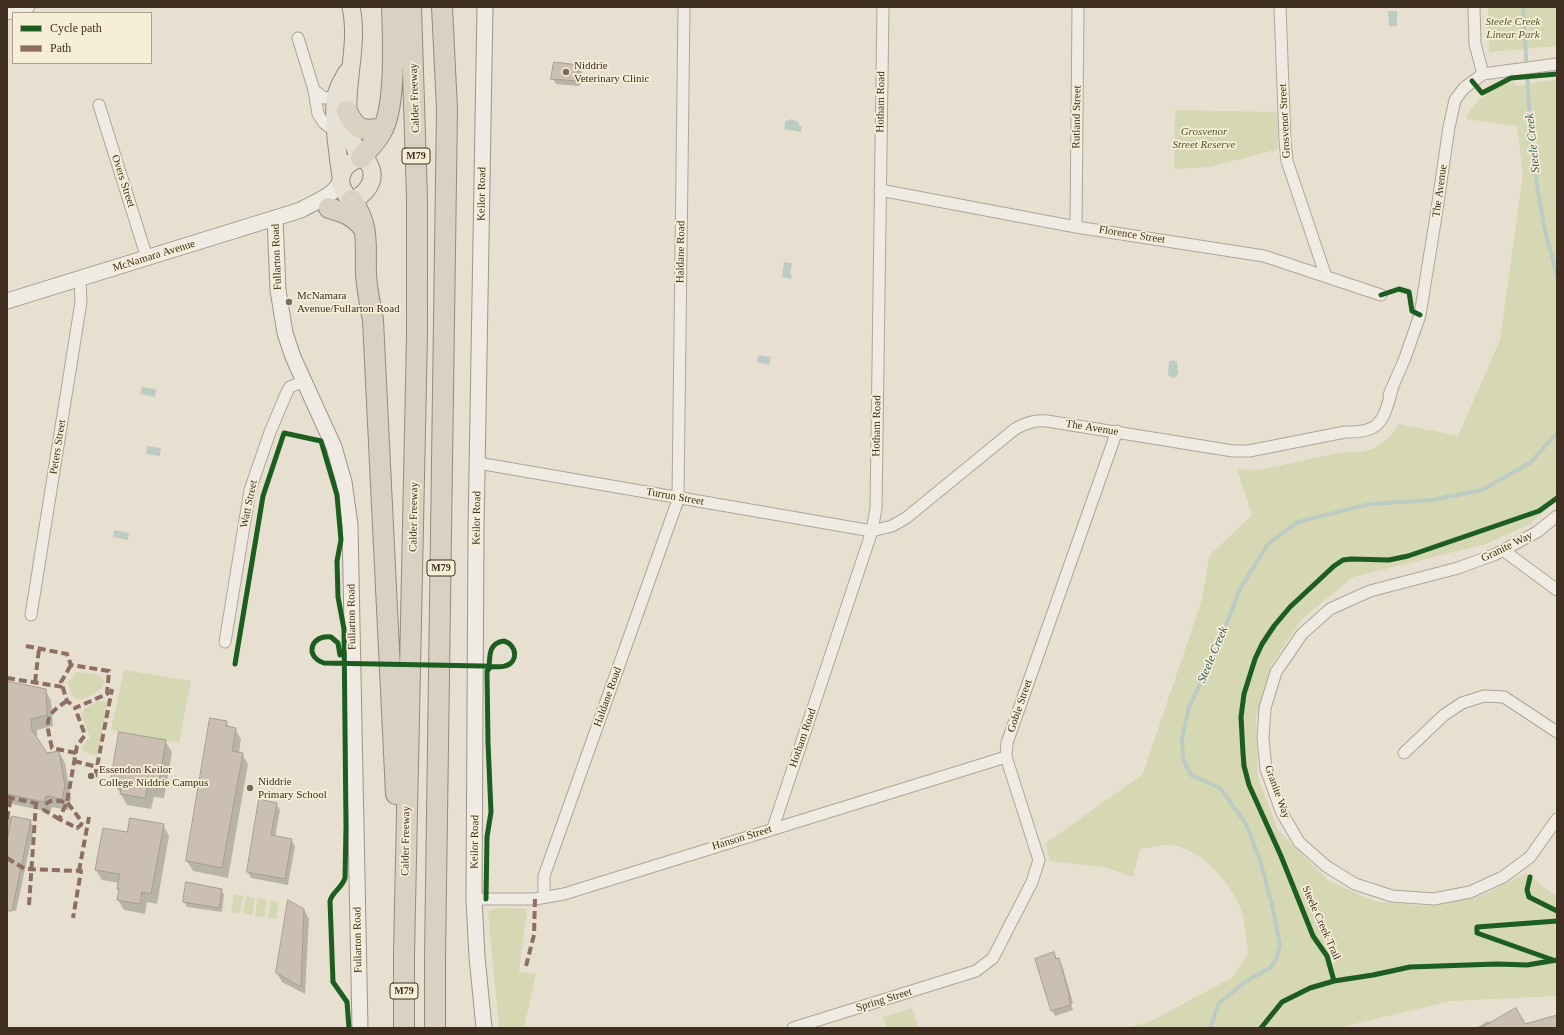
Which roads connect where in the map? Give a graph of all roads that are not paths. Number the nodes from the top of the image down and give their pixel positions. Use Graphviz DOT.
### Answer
graph roads {
  1 [pos="29,7"];
  2 [pos="351,7"];
  3 [pos="392,7"];
  4 [pos="411,7"];
  5 [pos="442,7"];
  6 [pos="453,7"];
  7 [pos="485,7"];
  8 [pos="684,7"];
  9 [pos="882,7"];
  10 [pos="1078,7"];
  11 [pos="1280,7"];
  12 [pos="1474,7"];
  13 [pos="13,12"];
  14 [pos="298,38"];
  15 [pos="1557,64"];
  16 [pos="1483,74"];
  17 [pos="314,90"];
  18 [pos="342,104"];
  19 [pos="99,105"];
  20 [pos="447,109"];
  21 [pos="384,128"];
  22 [pos="337,133"];
  23 [pos="361,158"];
  24 [pos="341,178"];
  25 [pos="880,190"];
  26 [pos="351,200"];
  27 [pos="329,208"];
  28 [pos="301,210"];
  29 [pos="275,218"];
  30 [pos="1076,226"];
  31 [pos="365,232"];
  32 [pos="147,258"];
  33 [pos="1326,277"];
  34 [pos="80,279"];
  35 [pos="1381,295"];
  36 [pos="7,301"];
  37 [pos="304,381"];
  38 [pos="1117,431"];
  39 [pos="478,463"];
  40 [pos="678,497"];
  41 [pos="1557,516"];
  42 [pos="872,532"];
  43 [pos="1503,550"];
  44 [pos="1557,590"];
  45 [pos="31,614"];
  46 [pos="225,642"];
  47 [pos="1557,732"];
  48 [pos="1404,754"];
  49 [pos="1006,757"];
  50 [pos="1557,819"];
  51 [pos="773,828"];
  52 [pos="544,898"];
  53 [pos="474,899"];
  54 [pos="404,954"];
  55 [pos="976,971"];
  56 [pos="360,1028"];
  57 [pos="404,1028"];
  58 [pos="435,1028"];
  59 [pos="484,1028"];
  60 [pos="793,1028"];
  1 -- 13 [label="street"];
  2 -- 18 [label="main road"];
  3 -- 21 [label="highway"];
  4 -- 54 [label="highway, Calder Freeway / M79"];
  5 -- 20 [label="highway, M79"];
  6 -- 20 [label="highway"];
  7 -- 39 [label="main road, Keilor Road"];
  8 -- 40 [label="street, Haldane Road"];
  9 -- 25 [label="street, Hotham Road"];
  10 -- 30 [label="street, Rutland Street"];
  11 -- 33 [label="street, Grosvenor Street"];
  12 -- 16 [label="street"];
  14 -- 17 [label="street"];
  15 -- 16 [label="street, The Avenue"];
  16 -- 38 [label="street, The Avenue"];
  17 -- 18 [label="street"];
  17 -- 22 [label="street"];
  18 -- 21 [label="highway"];
  18 -- 22 [label="main road"];
  18 -- 23 [label="main road"];
  19 -- 32 [label="street, Overs Street"];
  20 -- 58 [label="highway, M79"];
  21 -- 23 [label="highway"];
  22 -- 24 [label="main road"];
  23 -- 24 [label="main road"];
  23 -- 26 [label="main road"];
  24 -- 26 [label="main road"];
  24 -- 28 [label="main road, McNamara Avenue"];
  25 -- 30 [label="street, Florence Street"];
  25 -- 42 [label="street, Hotham Road"];
  26 -- 27 [label="main road, McNamara Avenue"];
  26 -- 31 [label="highway"];
  27 -- 28 [label="main road, McNamara Avenue"];
  27 -- 31 [label="highway"];
  28 -- 29 [label="main road, McNamara Avenue"];
  29 -- 32 [label="main road, McNamara Avenue"];
  29 -- 37 [label="main road, Fullarton Road"];
  30 -- 33 [label="street, Florence Street"];
  31 -- 54 [label="highway"];
  32 -- 34 [label="main road, McNamara Avenue"];
  33 -- 35 [label="street, Florence Street"];
  34 -- 36 [label="main road, McNamara Avenue"];
  34 -- 45 [label="street, Peters Street"];
  37 -- 46 [label="street, Watt Street"];
  37 -- 56 [label="main road, Fullarton Road"];
  38 -- 42 [label="street, The Avenue"];
  38 -- 49 [label="street, Goble Street"];
  39 -- 40 [label="street, Turrun Street"];
  39 -- 53 [label="main road, Keilor Road"];
  40 -- 42 [label="street, Turrun Street"];
  40 -- 52 [label="street, Haldane Road"];
  41 -- 43 [label="street, Granite Way"];
  42 -- 51 [label="street, Hotham Road"];
  43 -- 44 [label="street"];
  43 -- 50 [label="street, Granite Way"];
  47 -- 48 [label="street"];
  49 -- 51 [label="street, Hanson Street"];
  49 -- 55 [label="street, Goble Street"];
  51 -- 52 [label="street, Hanson Street"];
  52 -- 53 [label="street, Hanson Street"];
  53 -- 59 [label="main road, Keilor Road"];
  54 -- 57 [label="highway, Calder Freeway / M79"];
  55 -- 60 [label="street, Spring Street"];
}
